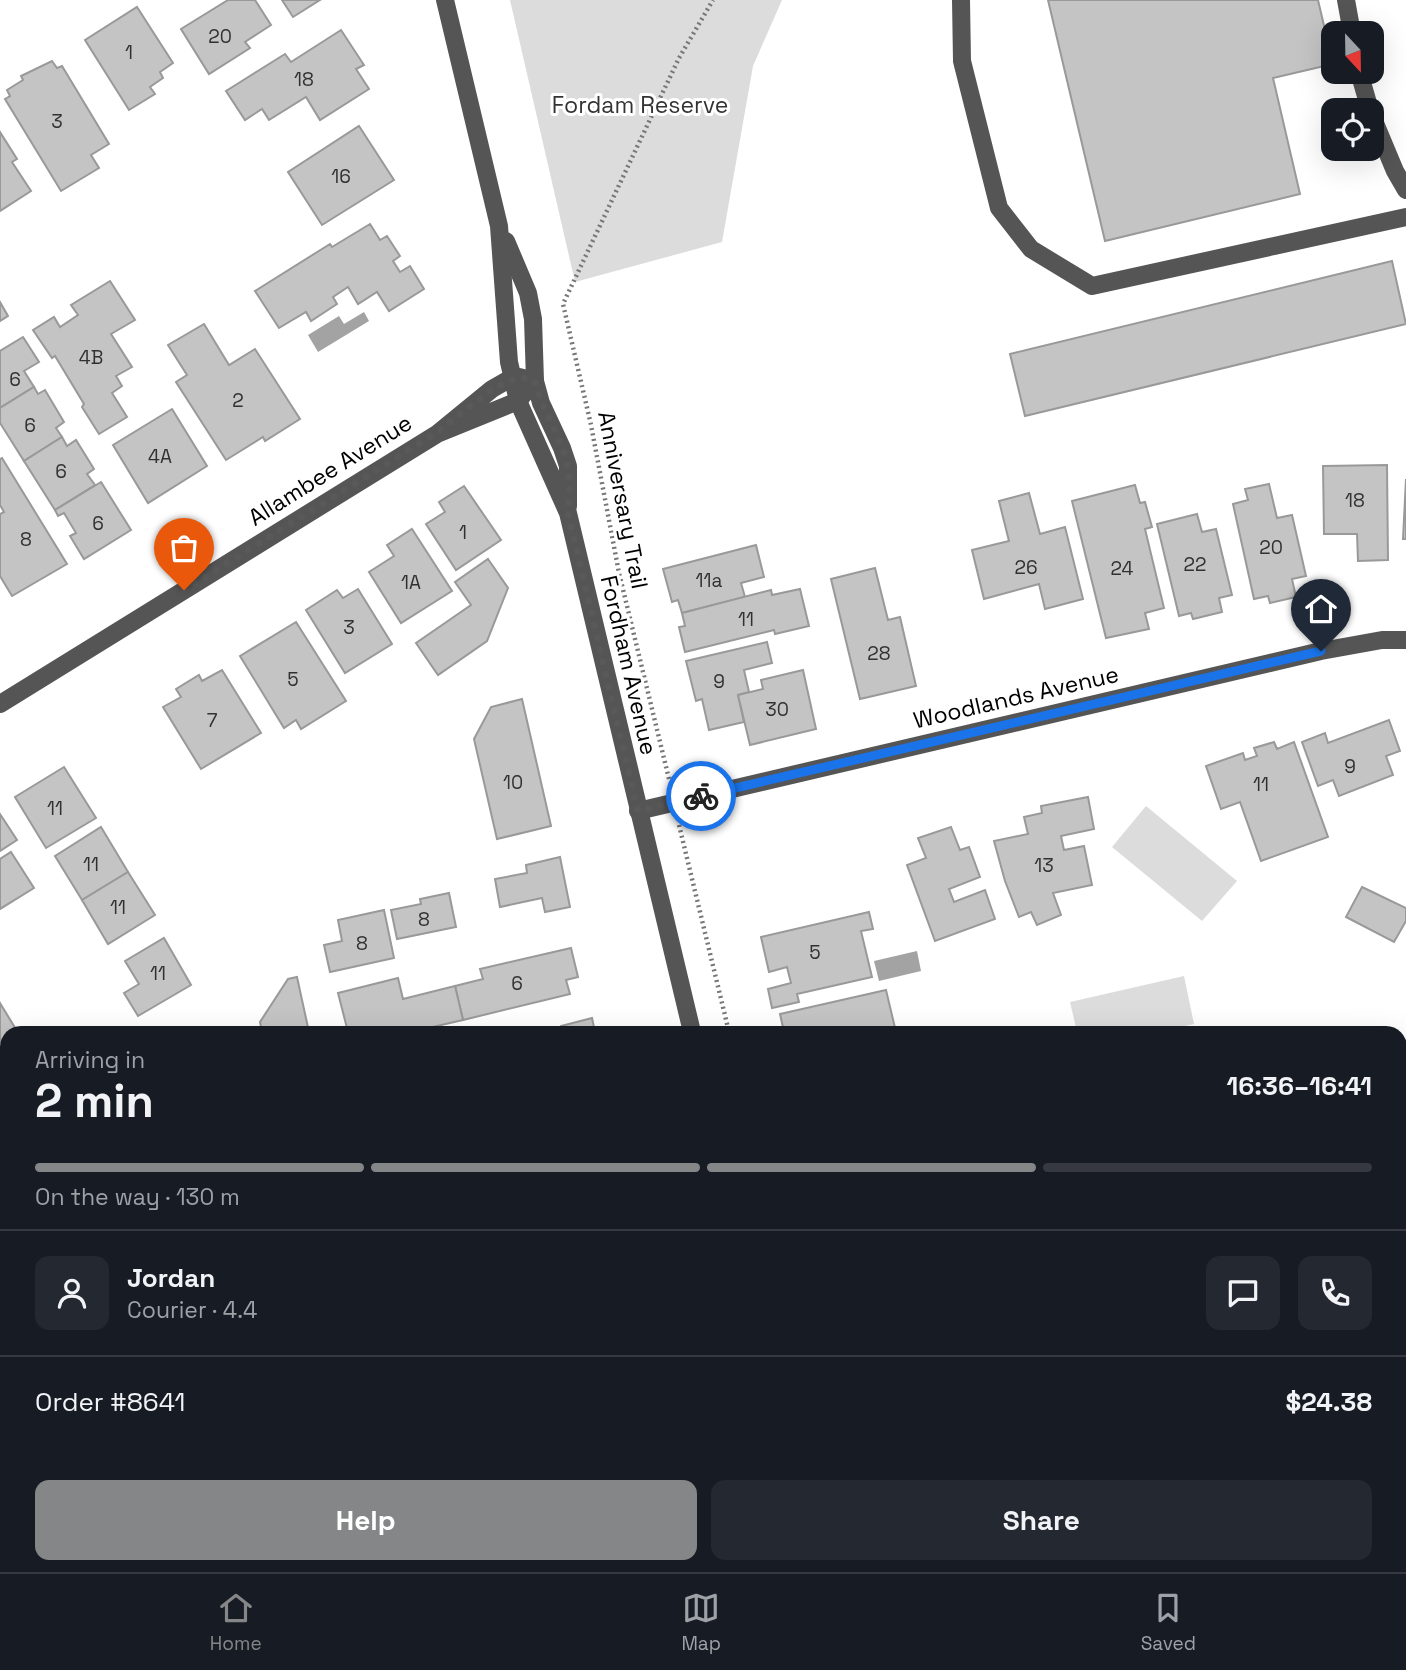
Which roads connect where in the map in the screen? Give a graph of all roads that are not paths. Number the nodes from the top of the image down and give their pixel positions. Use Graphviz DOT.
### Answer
graph roads {
  1 [pos="445,0"];
  2 [pos="961,0"];
  3 [pos="1346,0"];
  4 [pos="1350,21"];
  5 [pos="1384,142"];
  6 [pos="1406,190"];
  7 [pos="1406,217"];
  8 [pos="499,226"];
  9 [pos="513,379"];
  10 [pos="535,381"];
  11 [pos="518,401"];
  12 [pos="436,433"];
  13 [pos="568,513"];
  14 [pos="1406,640"];
  15 [pos="0,704"];
  16 [pos="638,811"];
  17 [pos="691,1026"];
  1 -- 8 [label="street, Fordham Avenue"];
  2 -- 7 [label="street"];
  3 -- 4 [label="street"];
  5 -- 6 [label="street"];
  8 -- 9 [label="street, Fordham Avenue"];
  8 -- 10 [label="street, Fordham Avenue"];
  9 -- 10 [label="street"];
  9 -- 11 [label="street, Fordham Avenue"];
  9 -- 12 [label="street, Allambee Avenue"];
  10 -- 11 [label="street, Allambee Avenue"];
  10 -- 13 [label="street, Fordham Avenue"];
  11 -- 12 [label="street, Allambee Avenue"];
  11 -- 13 [label="street, Fordham Avenue"];
  12 -- 15 [label="street, Allambee Avenue"];
  13 -- 16 [label="street, Fordham Avenue"];
  14 -- 16 [label="street, Woodlands Avenue"];
  16 -- 17 [label="street, Fordham Avenue"];
}
